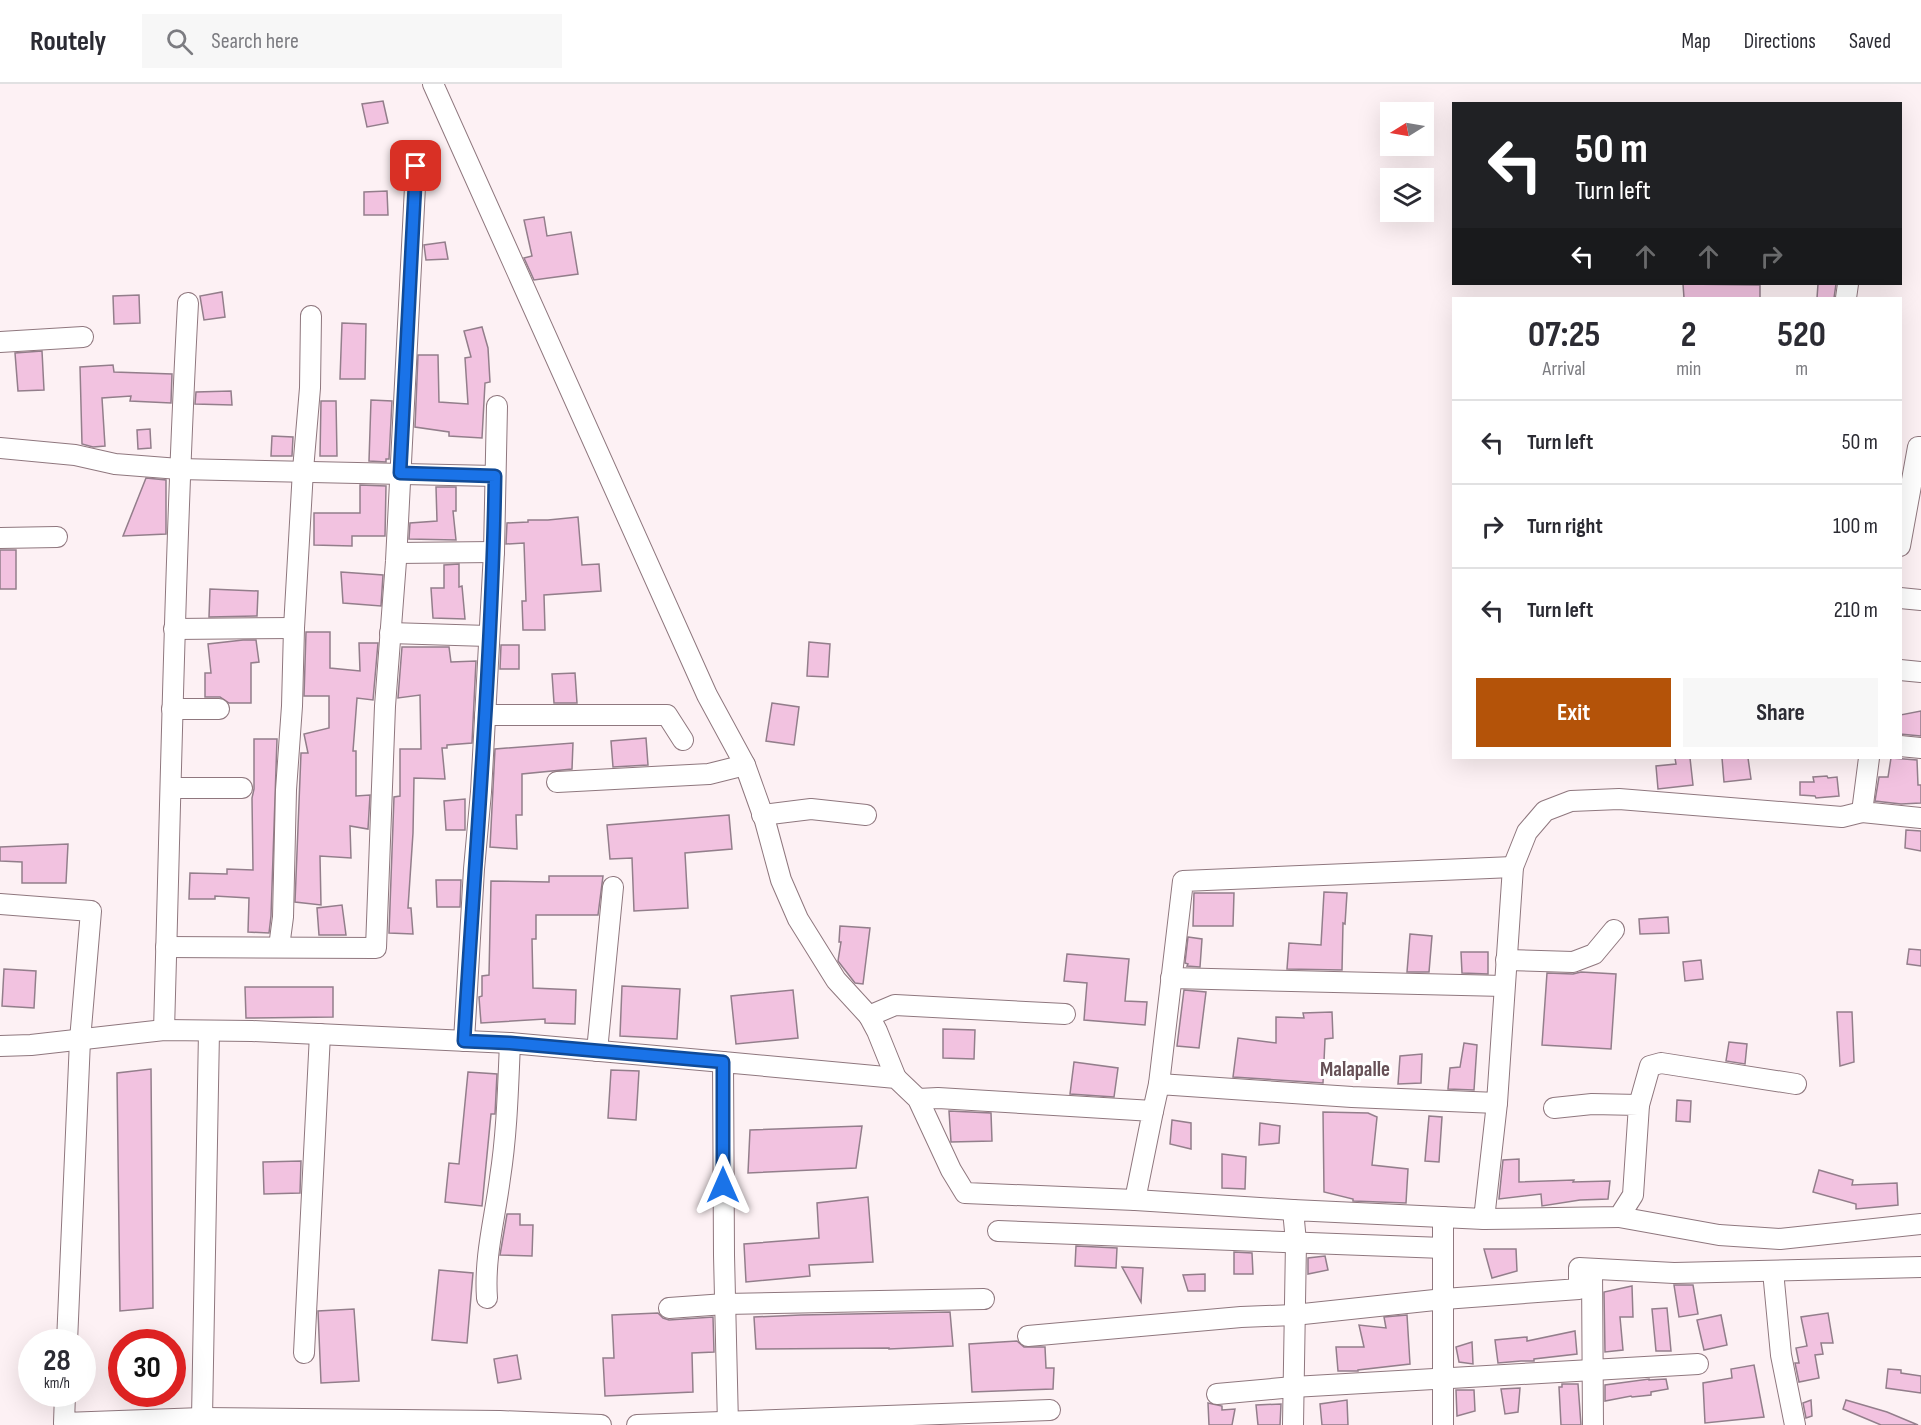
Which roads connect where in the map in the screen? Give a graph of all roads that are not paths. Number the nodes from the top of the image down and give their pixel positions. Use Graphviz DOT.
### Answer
graph roads {
  1 [pos="433,84"];
  2 [pos="410,154"];
  3 [pos="188,303"];
  4 [pos="311,316"];
  5 [pos="83,337"];
  6 [pos="0,342"];
  7 [pos="497,406"];
  8 [pos="1913,447"];
  9 [pos="0,448"];
  10 [pos="179,469"];
  11 [pos="303,471"];
  12 [pos="400,473"];
  13 [pos="495,476"];
  14 [pos="1909,522"];
  15 [pos="57,537"];
  16 [pos="0,538"];
  17 [pos="1902,541"];
  18 [pos="494,552"];
  19 [pos="397,553"];
  20 [pos="1902,598"];
  21 [pos="1921,600"];
  22 [pos="174,628"];
  23 [pos="294,628"];
  24 [pos="390,633"];
  25 [pos="488,636"];
  26 [pos="1902,670"];
  27 [pos="1921,672"];
  28 [pos="172,708"];
  29 [pos="219,709"];
  30 [pos="485,715"];
  31 [pos="683,740"];
  32 [pos="1902,746"];
  33 [pos="1921,748"];
  34 [pos="1869,759"];
  35 [pos="745,765"];
  36 [pos="556,782"];
  37 [pos="171,788"];
  38 [pos="242,788"];
  39 [pos="1862,812"];
  40 [pos="762,815"];
  41 [pos="866,815"];
  42 [pos="1921,818"];
  43 [pos="1513,867"];
  44 [pos="613,887"];
  45 [pos="0,904"];
  46 [pos="1614,930"];
  47 [pos="166,947"];
  48 [pos="279,947"];
  49 [pos="1506,960"];
  50 [pos="1172,978"];
  51 [pos="1504,986"];
  52 [pos="1065,1014"];
  53 [pos="869,1016"];
  54 [pos="164,1030"];
  55 [pos="208,1031"];
  56 [pos="320,1034"];
  57 [pos="80,1040"];
  58 [pos="464,1041"];
  59 [pos="510,1043"];
  60 [pos="0,1046"];
  61 [pos="597,1051"];
  62 [pos="723,1062"];
  63 [pos="896,1078"];
  64 [pos="1158,1084"];
  65 [pos="1796,1084"];
  66 [pos="918,1099"];
  67 [pos="1497,1103"];
  68 [pos="1639,1105"];
  69 [pos="1554,1107"];
  70 [pos="1153,1111"];
  71 [pos="1135,1200"];
  72 [pos="1293,1210"];
  73 [pos="1443,1217"];
  74 [pos="1619,1217"];
  75 [pos="1484,1219"];
  76 [pos="1921,1224"];
  77 [pos="998,1231"];
  78 [pos="1296,1242"];
  79 [pos="1443,1248"];
  80 [pos="1921,1267"];
  81 [pos="1592,1270"];
  82 [pos="1773,1272"];
  83 [pos="487,1298"];
  84 [pos="984,1299"];
  85 [pos="1444,1299"];
  86 [pos="725,1304"];
  87 [pos="669,1308"];
  88 [pos="1294,1315"];
  89 [pos="68,1329"];
  90 [pos="1028,1336"];
  91 [pos="304,1353"];
  92 [pos="1698,1364"];
  93 [pos="1592,1371"];
  94 [pos="1443,1379"];
  95 [pos="1293,1387"];
  96 [pos="1217,1394"];
  97 [pos="65,1407"];
  98 [pos="1050,1410"];
  99 [pos="202,1418"];
  100 [pos="64,1424"];
  101 [pos="728,1424"];
  102 [pos="601,1425"];
  103 [pos="637,1425"];
  104 [pos="1293,1425"];
  105 [pos="1443,1425"];
  106 [pos="1593,1425"];
  107 [pos="1795,1425"];
  1 -- 35 [label="street"];
  2 -- 12 [label="street"];
  3 -- 10 [label="street"];
  4 -- 11 [label="street"];
  5 -- 6 [label="street"];
  7 -- 13 [label="street"];
  8 -- 14 [label="street"];
  9 -- 10 [label="street"];
  10 -- 11 [label="street"];
  10 -- 22 [label="street"];
  11 -- 12 [label="street"];
  11 -- 23 [label="street"];
  12 -- 13 [label="street"];
  12 -- 19 [label="street"];
  13 -- 18 [label="street"];
  14 -- 17 [label="street"];
  15 -- 16 [label="street"];
  18 -- 19 [label="street"];
  18 -- 25 [label="street"];
  19 -- 24 [label="street"];
  20 -- 21 [label="street"];
  22 -- 23 [label="street"];
  22 -- 28 [label="street"];
  23 -- 48 [label="street"];
  24 -- 25 [label="street"];
  24 -- 48 [label="street"];
  25 -- 30 [label="street"];
  26 -- 27 [label="street"];
  28 -- 29 [label="street"];
  28 -- 37 [label="street"];
  30 -- 31 [label="street"];
  30 -- 58 [label="street"];
  32 -- 33 [label="street"];
  34 -- 39 [label="street"];
  35 -- 36 [label="street"];
  35 -- 40 [label="street"];
  37 -- 38 [label="street"];
  37 -- 47 [label="street"];
  39 -- 42 [label="street"];
  39 -- 43 [label="street"];
  40 -- 41 [label="street"];
  40 -- 53 [label="street"];
  43 -- 49 [label="street"];
  43 -- 50 [label="street"];
  44 -- 61 [label="street"];
  45 -- 57 [label="street"];
  46 -- 49 [label="street"];
  47 -- 48 [label="street"];
  47 -- 54 [label="street"];
  49 -- 51 [label="street"];
  50 -- 51 [label="street"];
  50 -- 64 [label="street"];
  51 -- 67 [label="street"];
  52 -- 53 [label="street"];
  53 -- 63 [label="street"];
  54 -- 55 [label="street"];
  54 -- 57 [label="street"];
  55 -- 56 [label="street"];
  55 -- 99 [label="street"];
  56 -- 58 [label="street"];
  56 -- 91 [label="street"];
  57 -- 60 [label="street"];
  57 -- 89 [label="street"];
  58 -- 59 [label="street"];
  59 -- 61 [label="street"];
  59 -- 83 [label="street"];
  61 -- 62 [label="street"];
  62 -- 63 [label="street"];
  62 -- 86 [label="street"];
  63 -- 66 [label="street"];
  64 -- 67 [label="street"];
  64 -- 70 [label="street"];
  65 -- 68 [label="street"];
  66 -- 70 [label="street"];
  66 -- 71 [label="street"];
  67 -- 75 [label="street"];
  68 -- 69 [label="street"];
  68 -- 74 [label="street"];
  70 -- 71 [label="street"];
  71 -- 72 [label="street"];
  72 -- 73 [label="street"];
  72 -- 78 [label="street"];
  73 -- 75 [label="street"];
  73 -- 79 [label="street"];
  74 -- 75 [label="street"];
  74 -- 76 [label="street"];
  77 -- 78 [label="street"];
  78 -- 79 [label="street"];
  78 -- 88 [label="street"];
  79 -- 85 [label="street"];
  80 -- 82 [label="street"];
  81 -- 82 [label="street"];
  81 -- 85 [label="street"];
  81 -- 93 [label="street"];
  82 -- 107 [label="street"];
  84 -- 86 [label="street"];
  85 -- 88 [label="street"];
  85 -- 94 [label="street"];
  86 -- 87 [label="street"];
  86 -- 101 [label="street"];
  88 -- 90 [label="street"];
  88 -- 95 [label="street"];
  92 -- 93 [label="street"];
  93 -- 94 [label="street"];
  93 -- 106 [label="street"];
  94 -- 95 [label="street"];
  94 -- 105 [label="street"];
  95 -- 96 [label="street"];
  95 -- 104 [label="street"];
  97 -- 100 [label="street"];
  98 -- 101 [label="street"];
  99 -- 100 [label="street"];
  99 -- 102 [label="street"];
  101 -- 103 [label="street"];
}
